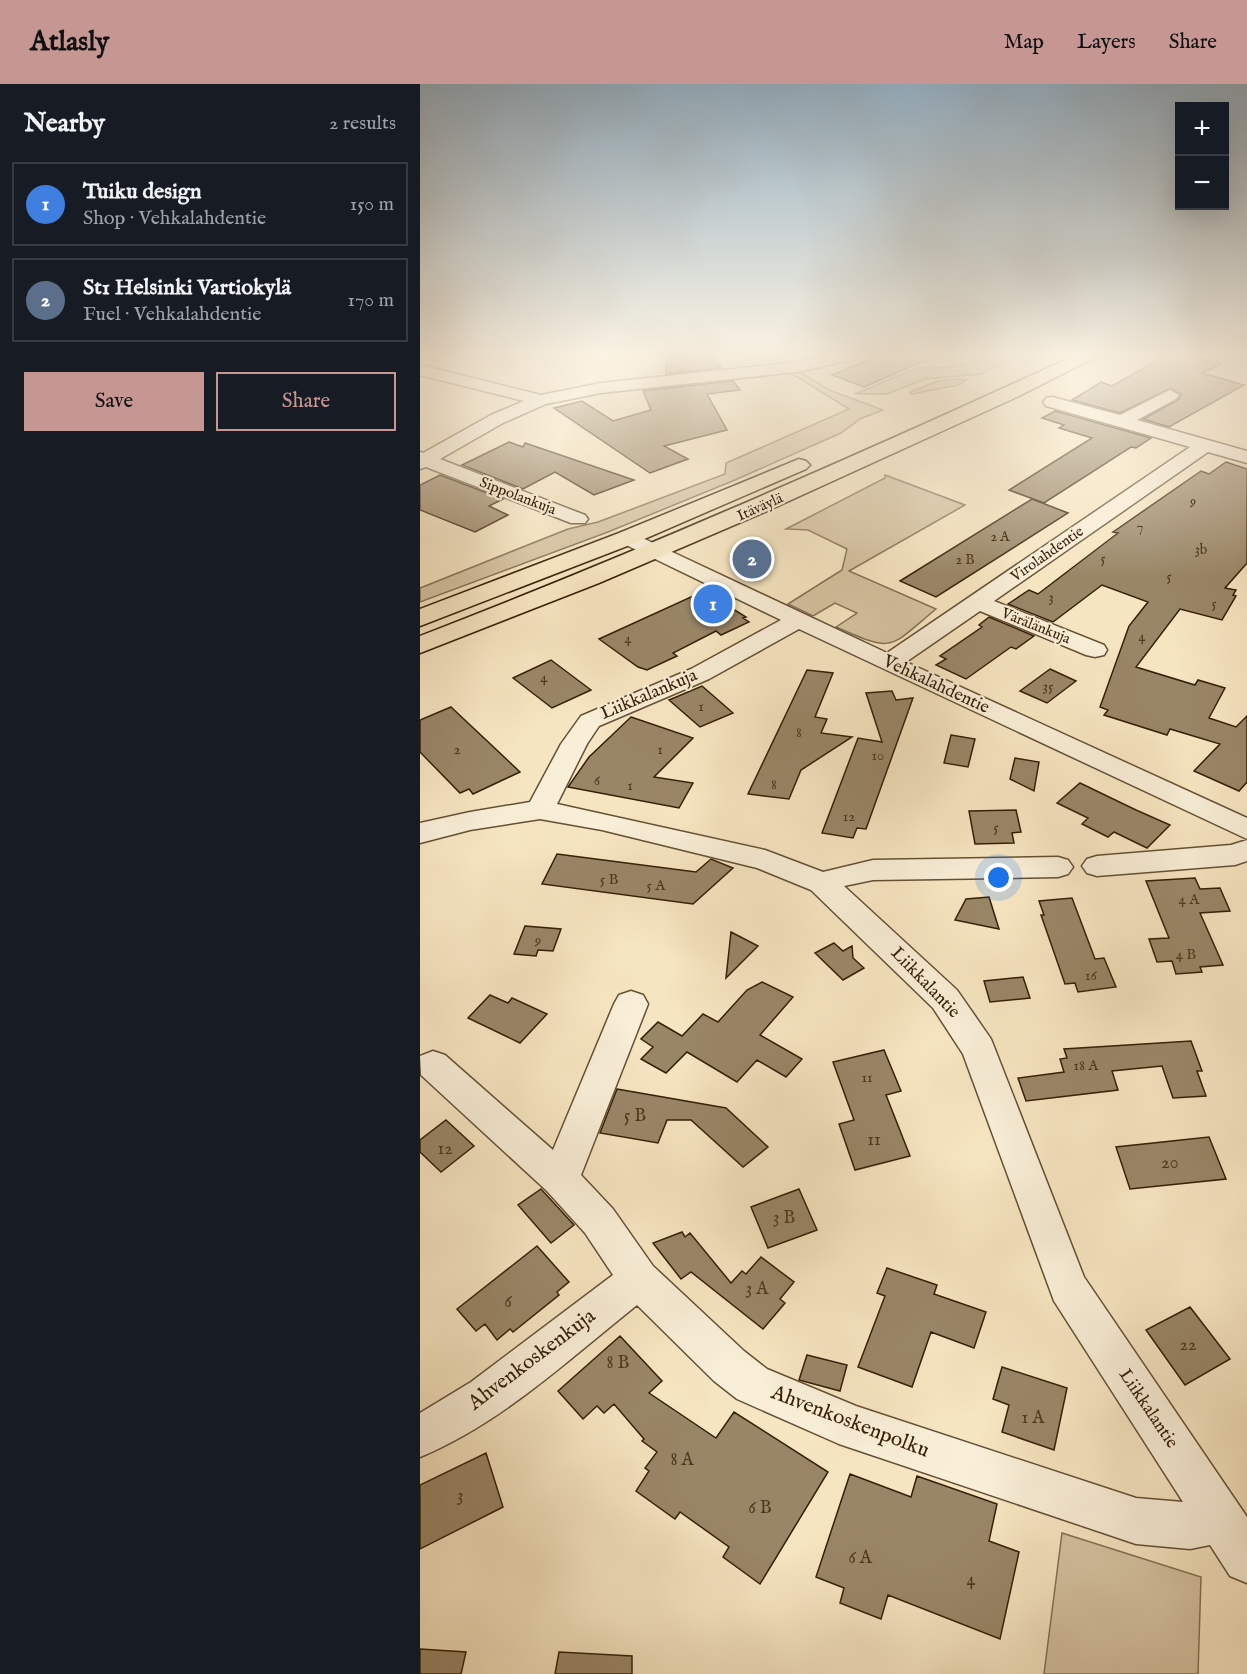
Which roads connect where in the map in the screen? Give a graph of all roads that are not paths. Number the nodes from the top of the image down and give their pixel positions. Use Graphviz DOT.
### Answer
graph roads {
  1 [pos="480,428"];
  2 [pos="933,428"];
  3 [pos="1148,428"];
  4 [pos="1205,445"];
  5 [pos="830,451"];
  6 [pos="1247,457"];
  7 [pos="422,460"];
  8 [pos="578,519"];
  9 [pos="627,538"];
  10 [pos="656,552"];
  11 [pos="978,602"];
  12 [pos="420,618"];
  13 [pos="799,620"];
  14 [pos="420,645"];
  15 [pos="1095,650"];
  16 [pos="889,663"];
  17 [pos="540,810"];
  18 [pos="1247,829"];
  19 [pos="420,833"];
  20 [pos="1247,850"];
  21 [pos="1097,866"];
  22 [pos="1058,867"];
  23 [pos="822,883"];
  24 [pos="631,1004"];
  25 [pos="433,1065"];
  26 [pos="560,1179"];
  27 [pos="639,1280"];
  28 [pos="420,1435"];
  29 [pos="1220,1519"];
  30 [pos="1247,1559"];
  1 -- 7 [label="street"];
  2 -- 10 [label="main road, Itäväylä"];
  3 -- 4 [label="street"];
  4 -- 6 [label="street"];
  4 -- 11 [label="street, Virolahdentie"];
  5 -- 9 [label="main road, Itäväylä"];
  7 -- 8 [label="street, Sippolankuja"];
  9 -- 10 [label="street, Vehkalahdentie"];
  9 -- 12 [label="main road, Itäväylä"];
  10 -- 13 [label="street, Vehkalahdentie"];
  10 -- 14 [label="main road, Itäväylä"];
  11 -- 15 [label="street, Värälänkuja"];
  11 -- 16 [label="street, Virolahdentie"];
  13 -- 16 [label="street, Vehkalahdentie"];
  13 -- 17 [label="street, Liikkalankuja"];
  16 -- 18 [label="street, Vehkalahdentie"];
  17 -- 19 [label="street, Liikkalantie"];
  17 -- 23 [label="street, Liikkalantie"];
  20 -- 21 [label="street"];
  22 -- 23 [label="street"];
  23 -- 29 [label="street, Liikkalantie"];
  24 -- 26 [label="street"];
  25 -- 26 [label="street, Ahvenkoskenpolku"];
  26 -- 27 [label="street, Ahvenkoskenpolku"];
  27 -- 28 [label="street, Ahvenkoskenkuja"];
  27 -- 29 [label="street, Ahvenkoskenpolku"];
  29 -- 30 [label="street, Liikkalantie"];
}
